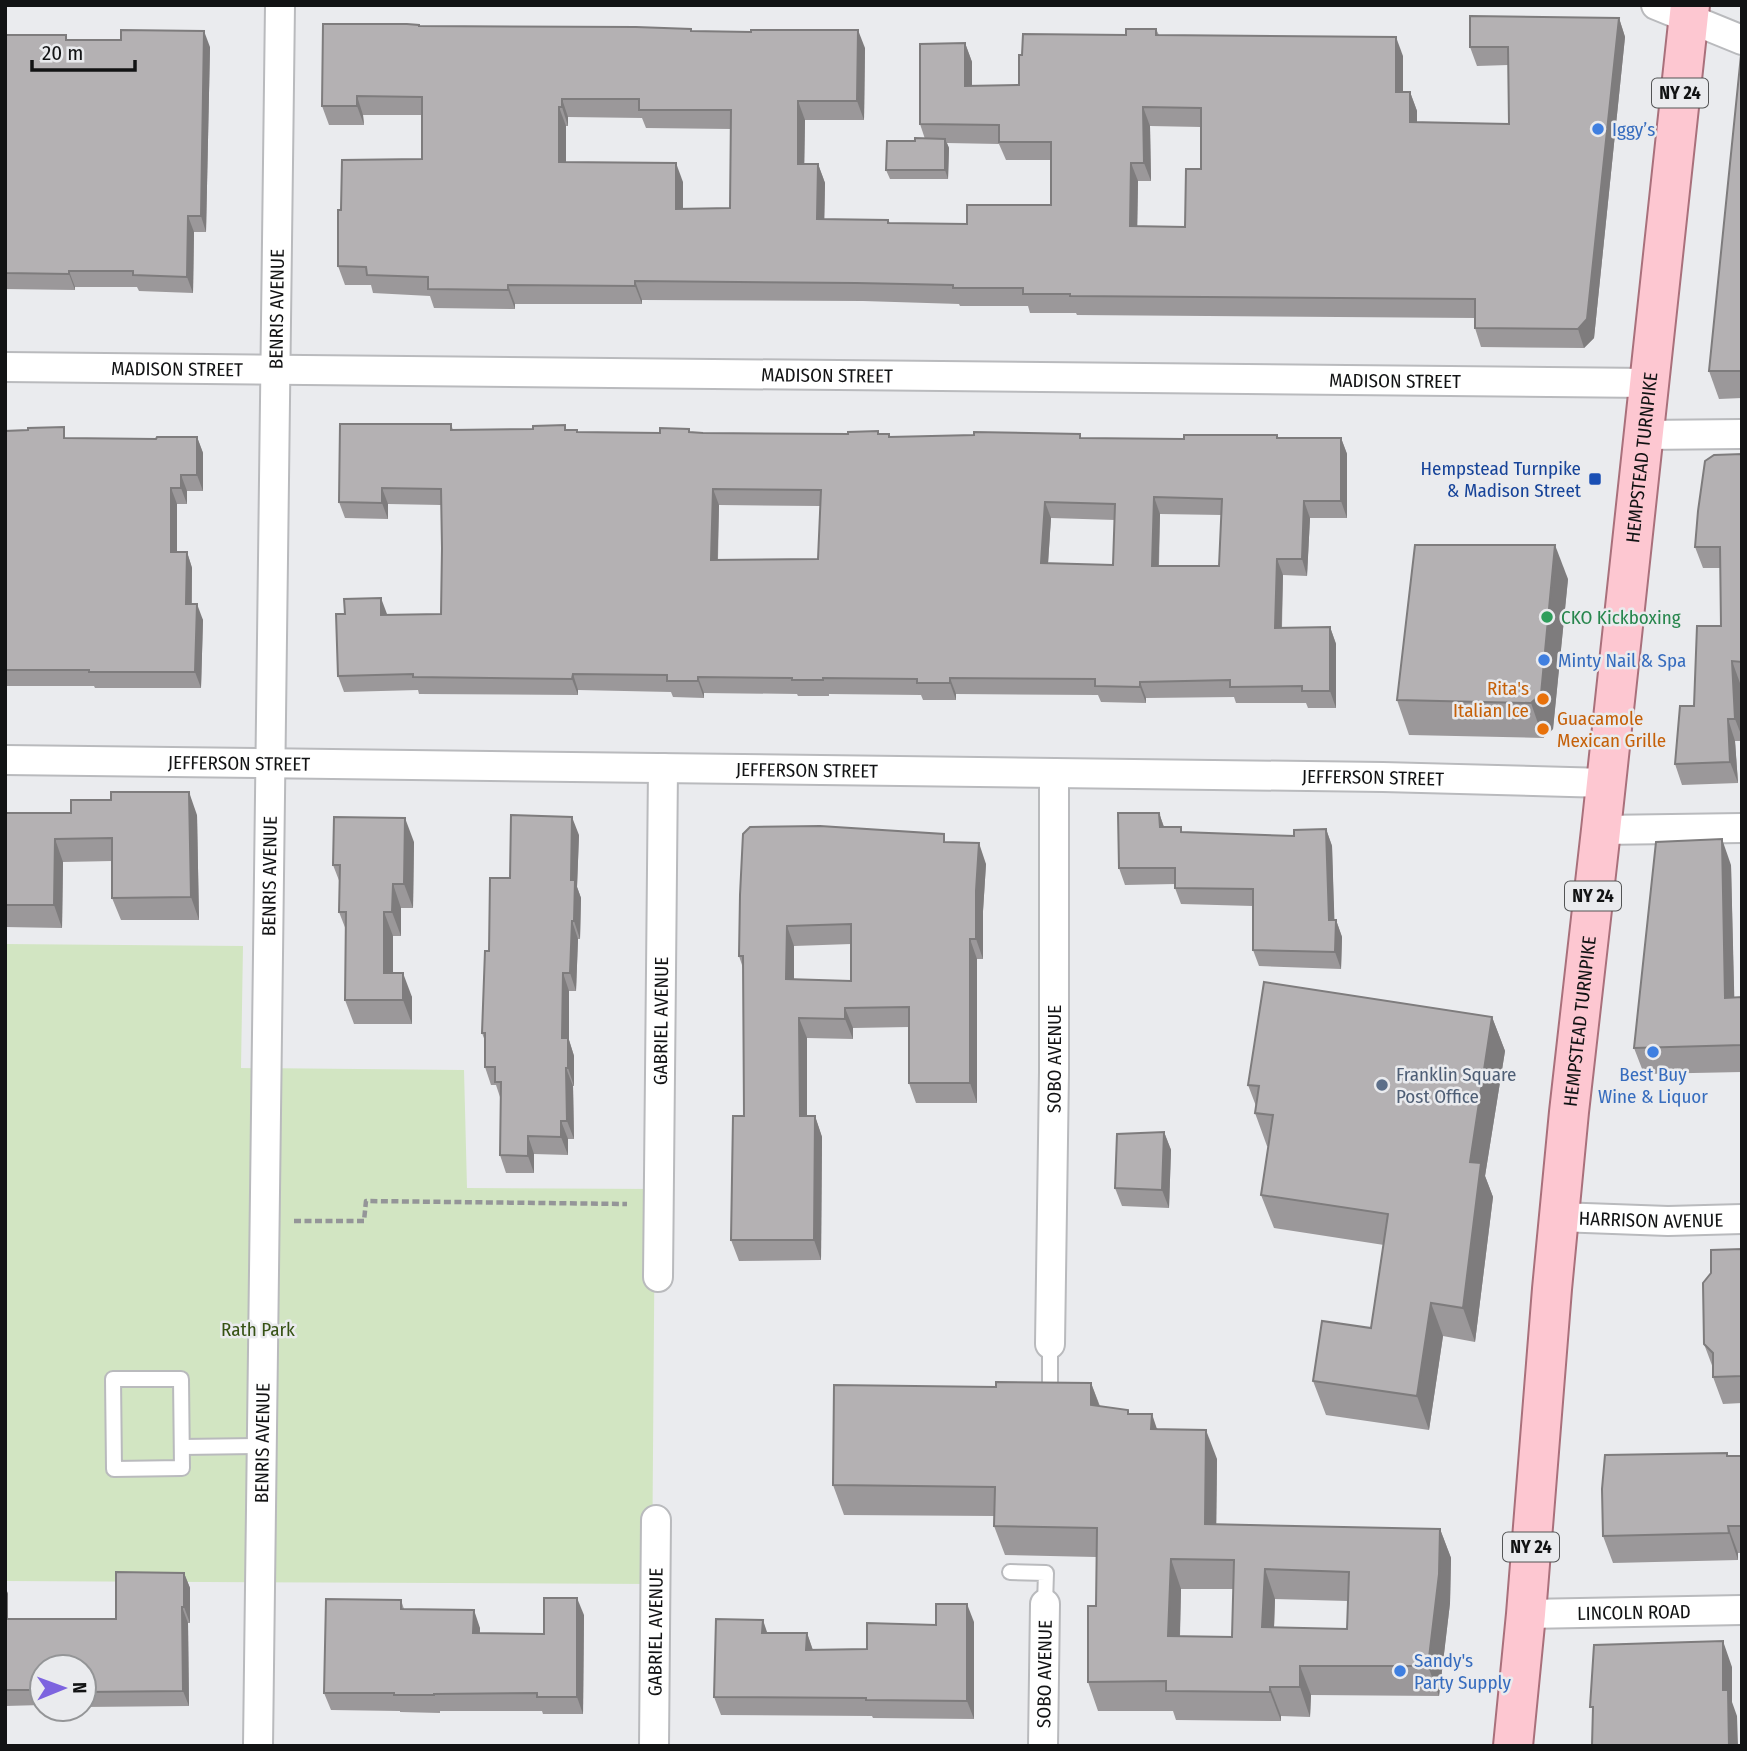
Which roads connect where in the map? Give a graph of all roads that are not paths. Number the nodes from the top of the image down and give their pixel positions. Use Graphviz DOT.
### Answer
graph roads {
  1 [pos="280,5"];
  2 [pos="1678,9"];
  3 [pos="1742,40"];
  4 [pos="5,367"];
  5 [pos="276,371"];
  6 [pos="1649,383"];
  7 [pos="1742,434"];
  8 [pos="1643,435"];
  9 [pos="5,760"];
  10 [pos="271,763"];
  11 [pos="663,768"];
  12 [pos="1054,773"];
  13 [pos="1606,783"];
  14 [pos="1742,828"];
  15 [pos="1601,830"];
  16 [pos="1558,1217"];
  17 [pos="1742,1219"];
  18 [pos="658,1277"];
  19 [pos="1050,1344"];
  20 [pos="1050,1384"];
  21 [pos="262,1446"];
  22 [pos="182,1447"];
  23 [pos="656,1520"];
  24 [pos="1010,1572"];
  25 [pos="1045,1604"];
  26 [pos="1742,1610"];
  27 [pos="1526,1614"];
  28 [pos="258,1746"];
  29 [pos="654,1746"];
  30 [pos="1044,1746"];
  31 [pos="1513,1746"];
  1 -- 5 [label="street, BENRIS AVENUE"];
  2 -- 3 [label="street"];
  2 -- 6 [label="main road, HEMPSTEAD TURNPIKE / NY 24"];
  4 -- 5 [label="street, MADISON STREET"];
  5 -- 6 [label="street, MADISON STREET"];
  5 -- 10 [label="street, BENRIS AVENUE"];
  6 -- 8 [label="main road, HEMPSTEAD TURNPIKE / NY 24"];
  7 -- 8 [label="street"];
  8 -- 13 [label="main road, HEMPSTEAD TURNPIKE / NY 24"];
  9 -- 10 [label="street, JEFFERSON STREET"];
  10 -- 11 [label="street, JEFFERSON STREET"];
  10 -- 21 [label="street, BENRIS AVENUE"];
  11 -- 12 [label="street, JEFFERSON STREET"];
  11 -- 18 [label="street, GABRIEL AVENUE"];
  12 -- 13 [label="street, JEFFERSON STREET"];
  12 -- 19 [label="street, SOBO AVENUE"];
  13 -- 15 [label="main road, HEMPSTEAD TURNPIKE / NY 24"];
  14 -- 15 [label="street"];
  15 -- 16 [label="main road, HEMPSTEAD TURNPIKE / NY 24"];
  16 -- 17 [label="street, HARRISON AVENUE"];
  16 -- 27 [label="main road, HEMPSTEAD TURNPIKE / NY 24"];
  19 -- 20 [label="lane"];
  21 -- 22 [label="lane"];
  21 -- 28 [label="street, BENRIS AVENUE"];
  22 -- 22 [label="lane"];
  23 -- 29 [label="street, GABRIEL AVENUE"];
  24 -- 25 [label="lane"];
  25 -- 30 [label="street, SOBO AVENUE"];
  26 -- 27 [label="street, LINCOLN ROAD"];
  27 -- 31 [label="main road, HEMPSTEAD TURNPIKE / NY 24"];
}
